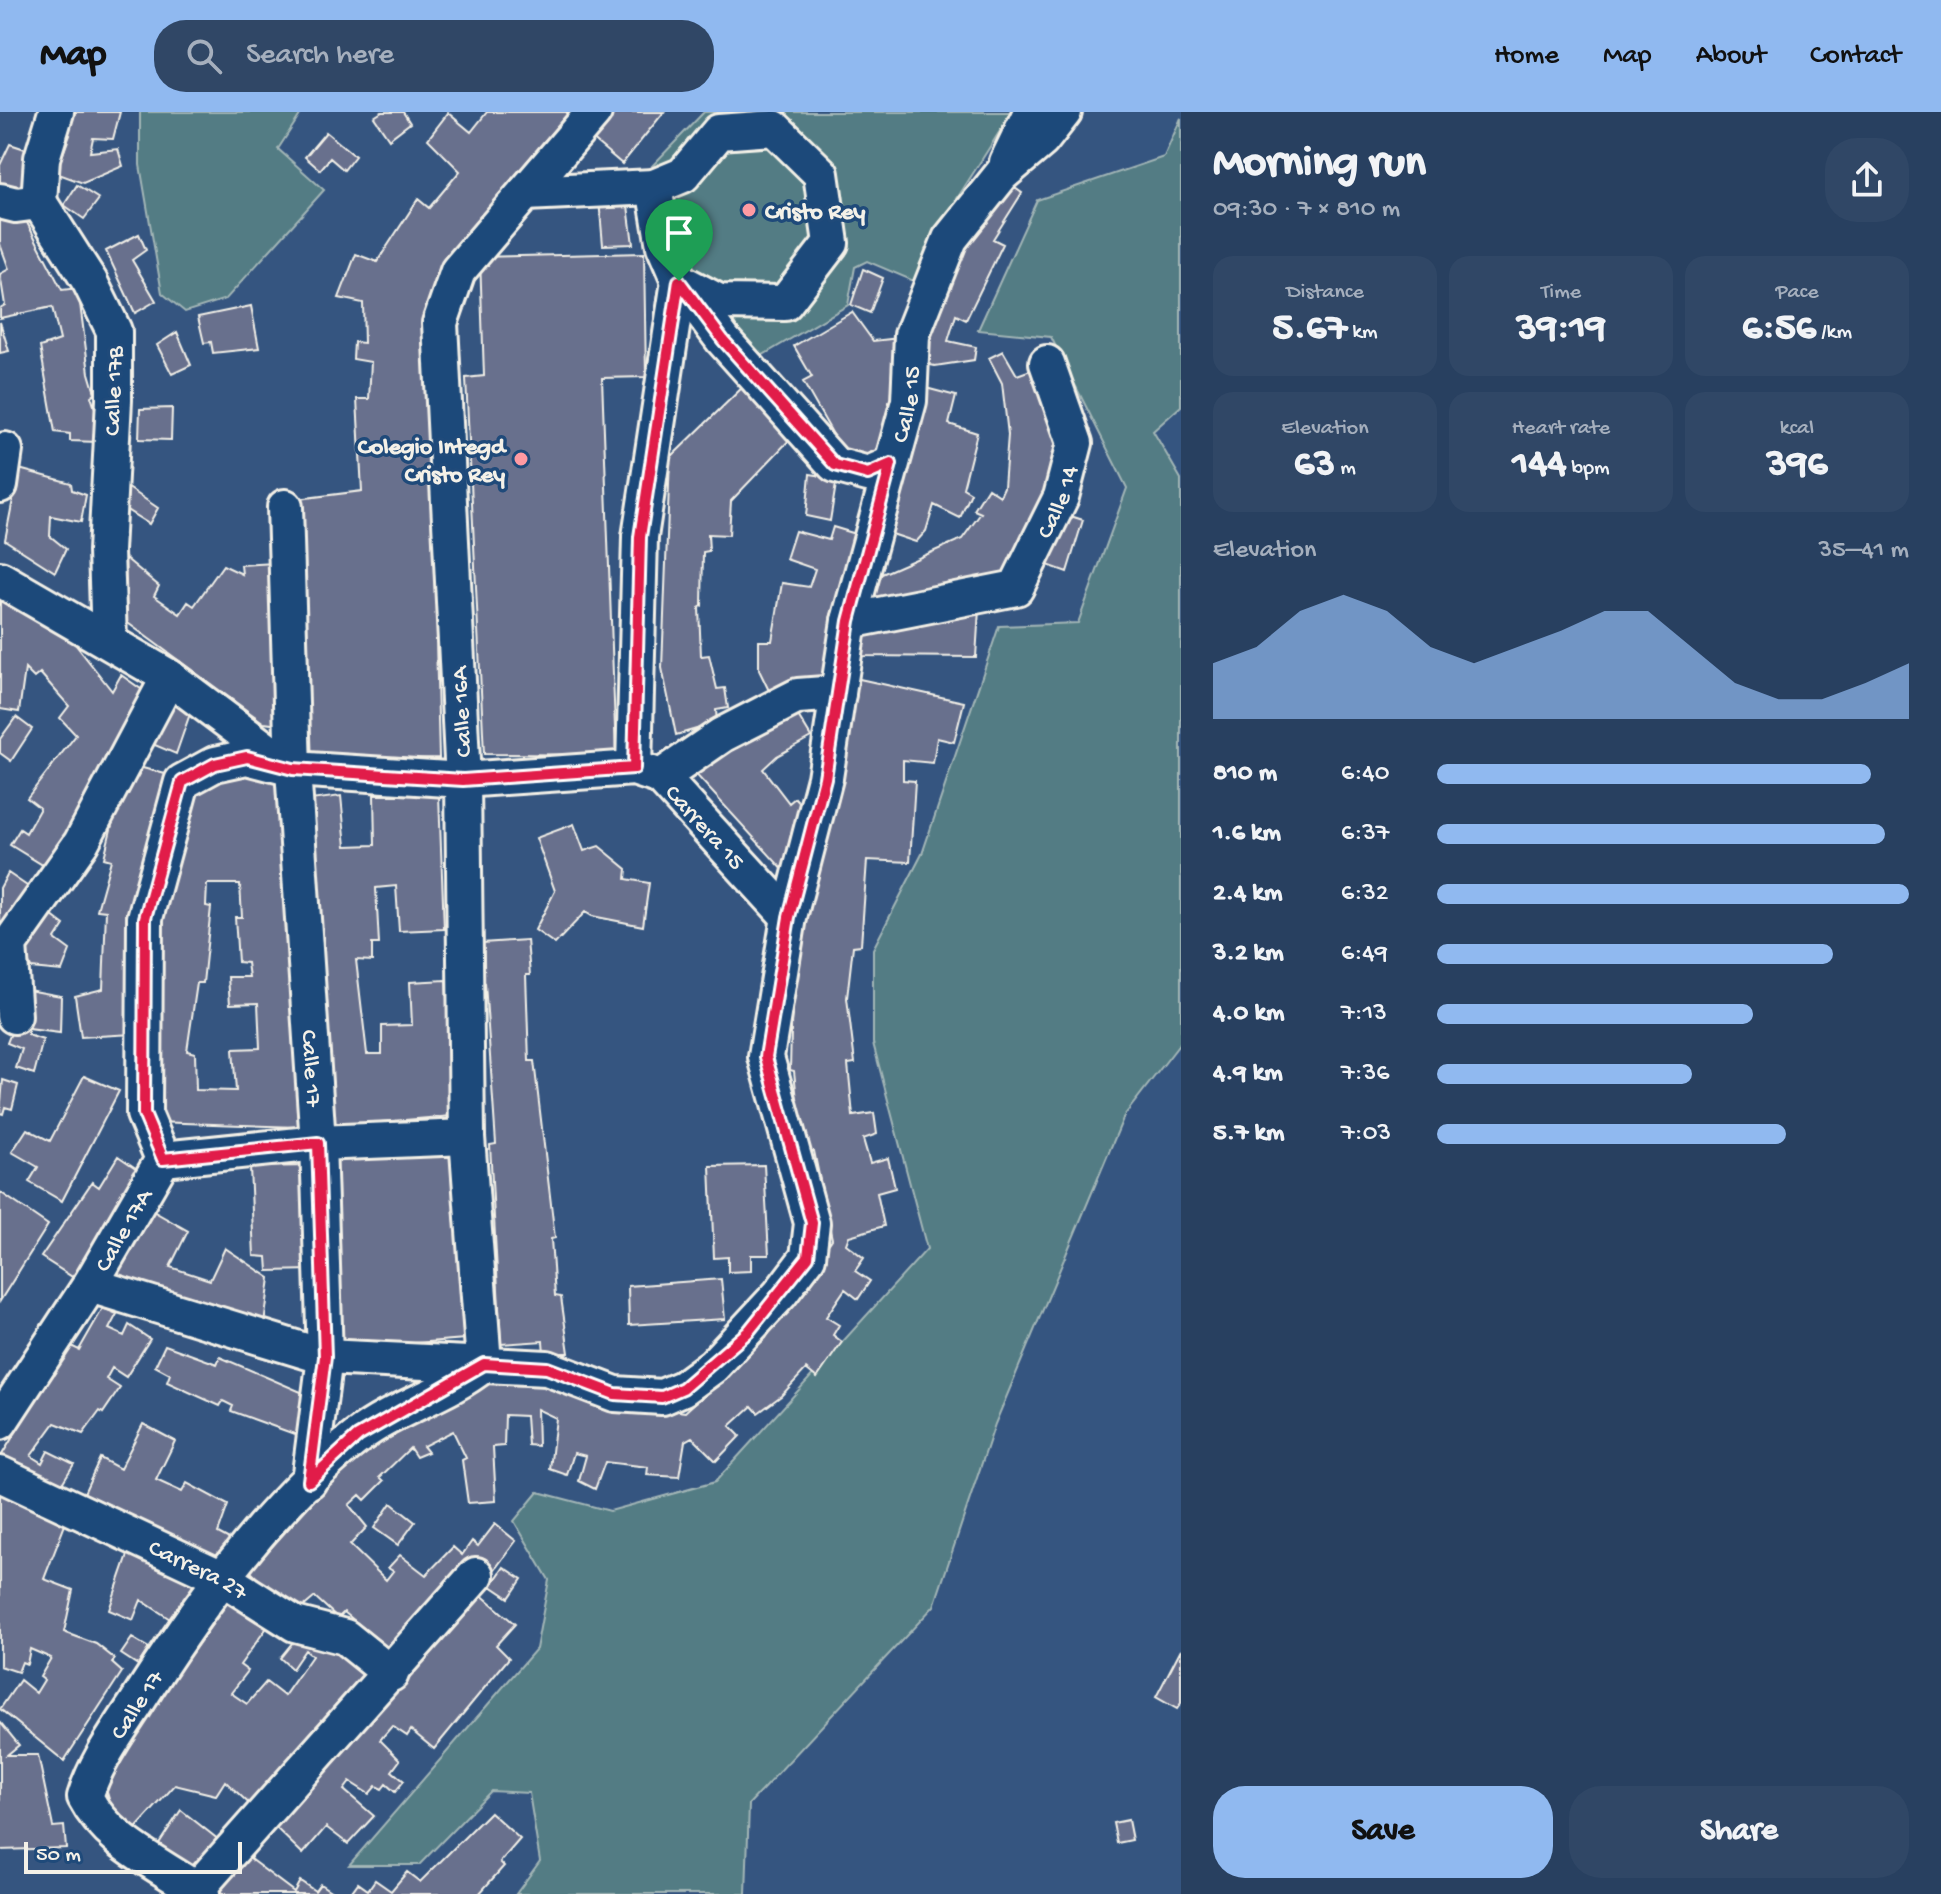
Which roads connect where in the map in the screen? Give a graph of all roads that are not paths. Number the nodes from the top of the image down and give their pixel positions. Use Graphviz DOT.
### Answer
graph roads {
  1 [pos="56,112"];
  2 [pos="594,112"];
  3 [pos="1031,112"];
  4 [pos="1064,112"];
  5 [pos="1002,174"];
  6 [pos="654,187"];
  7 [pos="525,193"];
  8 [pos="0,201"];
  9 [pos="39,202"];
  10 [pos="679,281"];
  11 [pos="1047,363"];
  12 [pos="5,450"];
  13 [pos="891,464"];
  14 [pos="0,485"];
  15 [pos="285,507"];
  16 [pos="0,579"];
  17 [pos="849,621"];
  18 [pos="109,641"];
  19 [pos="169,677"];
  20 [pos="838,693"];
  21 [pos="293,769"];
  22 [pos="647,772"];
  23 [pos="463,780"];
  24 [pos="789,917"];
  25 [pos="14,1016"];
  26 [pos="467,1137"];
  27 [pos="318,1143"];
  28 [pos="163,1159"];
  29 [pos="90,1285"];
  30 [pos="325,1357"];
  31 [pos="484,1364"];
  32 [pos="0,1422"];
  33 [pos="0,1474"];
  34 [pos="309,1481"];
  35 [pos="476,1575"];
  36 [pos="224,1579"];
  37 [pos="391,1674"];
  38 [pos="199,1892"];
  1 -- 9 [label="street"];
  2 -- 7 [label="street, Calle 16A"];
  3 -- 5 [label="street"];
  4 -- 5 [label="street"];
  5 -- 13 [label="street, Calle 15"];
  6 -- 7 [label="street"];
  6 -- 10 [label="street"];
  6 -- 10 [label="street"];
  7 -- 23 [label="street, Calle 16A"];
  8 -- 9 [label="street"];
  9 -- 18 [label="street, Calle 17B"];
  10 -- 13 [label="street"];
  10 -- 22 [label="street"];
  11 -- 17 [label="street, Calle 14"];
  12 -- 14 [label="street"];
  13 -- 17 [label="street, Calle 15"];
  15 -- 21 [label="street, Calle 17"];
  16 -- 18 [label="street"];
  17 -- 20 [label="street, Calle 15"];
  18 -- 19 [label="street"];
  19 -- 21 [label="street"];
  19 -- 25 [label="street"];
  20 -- 22 [label="street"];
  20 -- 24 [label="street, Calle 15"];
  21 -- 23 [label="street"];
  21 -- 27 [label="street, Calle 17"];
  21 -- 28 [label="street"];
  22 -- 23 [label="street"];
  22 -- 24 [label="street, Carrera 15"];
  23 -- 26 [label="street, Calle 16A"];
  24 -- 31 [label="street, Calle 15"];
  26 -- 27 [label="street"];
  26 -- 31 [label="street, Calle 16A"];
  27 -- 28 [label="street"];
  27 -- 30 [label="street, Calle 17"];
  28 -- 29 [label="street, Calle 17A"];
  29 -- 30 [label="street, Calle 15"];
  29 -- 32 [label="street, Calle 17A"];
  30 -- 31 [label="street, Calle 15"];
  30 -- 34 [label="street, Calle 17"];
  31 -- 34 [label="street"];
  33 -- 36 [label="street, Carrera 27"];
  34 -- 36 [label="street, Calle 17"];
  35 -- 37 [label="street"];
  36 -- 37 [label="street, Carrera 27"];
  36 -- 38 [label="street, Calle 17"];
  37 -- 38 [label="street"];
}
